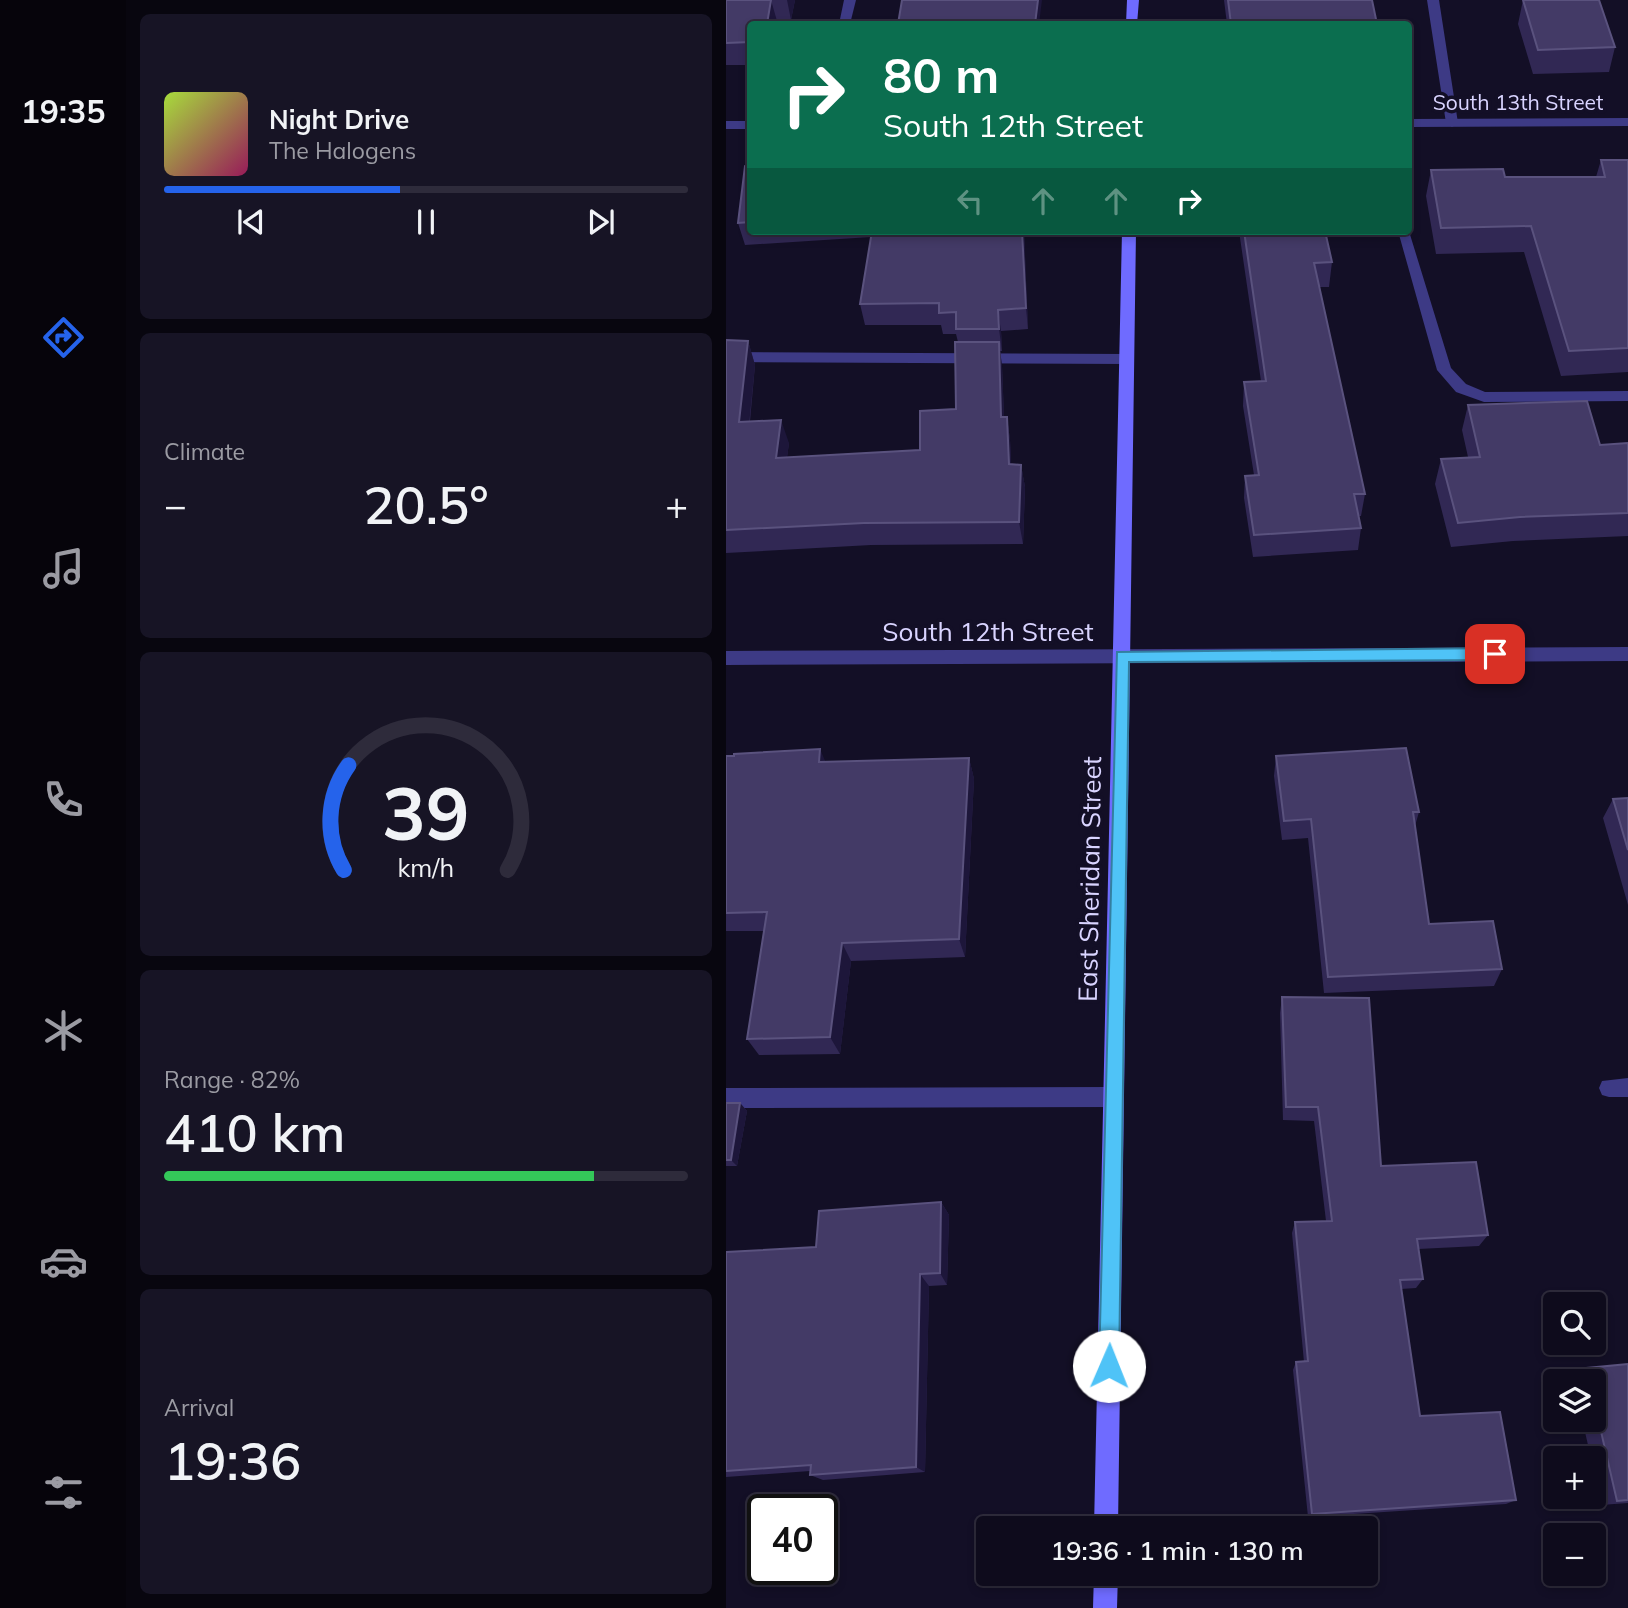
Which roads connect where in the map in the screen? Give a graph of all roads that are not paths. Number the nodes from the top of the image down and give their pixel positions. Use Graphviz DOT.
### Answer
graph roads {
  1 [pos="850,0"];
  2 [pos="1133,0"];
  3 [pos="1433,0"];
  4 [pos="845,21"];
  5 [pos="1132,21"];
  6 [pos="1452,122"];
  7 [pos="1628,122"];
  8 [pos="1412,123"];
  9 [pos="726,125"];
  10 [pos="747,125"];
  11 [pos="1129,235"];
  12 [pos="1406,235"];
  13 [pos="726,357"];
  14 [pos="1127,359"];
  15 [pos="1628,396"];
  16 [pos="1628,654"];
  17 [pos="1122,656"];
  18 [pos="726,658"];
  19 [pos="1114,1097"];
  20 [pos="726,1098"];
  21 [pos="1106,1516"];
  22 [pos="1106,1586"];
  23 [pos="1105,1608"];
  1 -- 4 [label="street"];
  2 -- 5 [label="street"];
  3 -- 6 [label="street"];
  6 -- 7 [label="street, South 13th Street"];
  6 -- 8 [label="street, South 13th Street"];
  9 -- 10 [label="street"];
  11 -- 14 [label="street, East Sheridan Street"];
  12 -- 15 [label="street"];
  13 -- 14 [label="street"];
  14 -- 17 [label="street, East Sheridan Street"];
  16 -- 17 [label="street, South 12th Street"];
  17 -- 18 [label="street, South 12th Street"];
  17 -- 19 [label="street, East Sheridan Street"];
  19 -- 20 [label="street"];
  19 -- 21 [label="street, East Sheridan Street"];
  22 -- 23 [label="street"];
}
